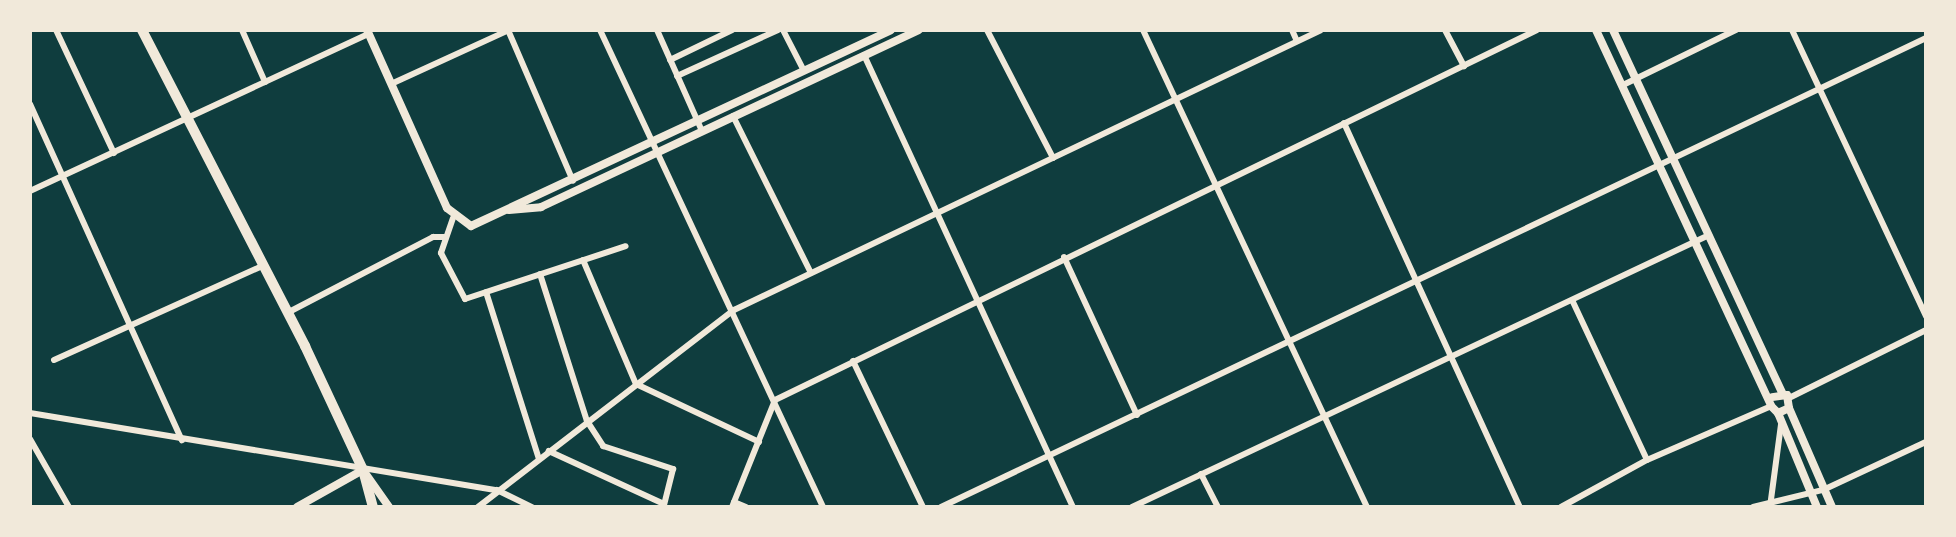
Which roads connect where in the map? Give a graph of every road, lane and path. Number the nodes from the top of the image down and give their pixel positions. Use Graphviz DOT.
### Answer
graph roads {
  1 [pos="56,30"];
  2 [pos="142,30"];
  3 [pos="242,30"];
  4 [pos="508,30"];
  5 [pos="600,30"];
  6 [pos="657,30"];
  7 [pos="732,30"];
  8 [pos="780,30"];
  9 [pos="891,30"];
  10 [pos="919,30"];
  11 [pos="987,30"];
  12 [pos="1143,30"];
  13 [pos="1292,30"];
  14 [pos="1321,30"];
  15 [pos="1446,30"];
  16 [pos="1536,30"];
  17 [pos="1595,30"];
  18 [pos="1613,30"];
  19 [pos="1736,30"];
  20 [pos="1792,30"];
  21 [pos="368,32"];
  22 [pos="1926,38"];
  23 [pos="1297,41"];
  24 [pos="864,55"];
  25 [pos="670,60"];
  26 [pos="1464,66"];
  27 [pos="804,71"];
  28 [pos="677,76"];
  29 [pos="1635,78"];
  30 [pos="265,82"];
  31 [pos="391,84"];
  32 [pos="1623,85"];
  33 [pos="1821,87"];
  34 [pos="1176,99"];
  35 [pos="30,104"];
  36 [pos="733,116"];
  37 [pos="184,120"];
  38 [pos="696,123"];
  39 [pos="1344,123"];
  40 [pos="702,131"];
  41 [pos="655,147"];
  42 [pos="114,153"];
  43 [pos="1053,158"];
  44 [pos="1675,160"];
  45 [pos="1659,167"];
  46 [pos="63,176"];
  47 [pos="573,181"];
  48 [pos="1216,183"];
  49 [pos="30,191"];
  50 [pos="495,211"];
  51 [pos="936,214"];
  52 [pos="453,218"];
  53 [pos="1709,235"];
  54 [pos="446,237"];
  55 [pos="1695,241"];
  56 [pos="626,246"];
  57 [pos="1064,257"];
  58 [pos="583,260"];
  59 [pos="262,267"];
  60 [pos="811,273"];
  61 [pos="540,274"];
  62 [pos="1417,283"];
  63 [pos="486,292"];
  64 [pos="976,299"];
  65 [pos="1573,302"];
  66 [pos="734,310"];
  67 [pos="287,313"];
  68 [pos="1926,316"];
  69 [pos="132,326"];
  70 [pos="1926,330"];
  71 [pos="1291,343"];
  72 [pos="54,360"];
  73 [pos="853,361"];
  74 [pos="1451,361"];
  75 [pos="636,384"];
  76 [pos="775,400"];
  77 [pos="1787,400"];
  78 [pos="1771,402"];
  79 [pos="30,413"];
  80 [pos="1778,413"];
  81 [pos="1137,415"];
  82 [pos="1324,418"];
  83 [pos="587,421"];
  84 [pos="1782,425"];
  85 [pos="30,439"];
  86 [pos="182,440"];
  87 [pos="759,442"];
  88 [pos="1926,442"];
  89 [pos="549,451"];
  90 [pos="1050,456"];
  91 [pos="538,459"];
  92 [pos="1647,460"];
  93 [pos="363,470"];
  94 [pos="1201,474"];
  95 [pos="1823,489"];
  96 [pos="497,490"];
  97 [pos="1810,492"];
  98 [pos="1770,499"];
  99 [pos="733,505"];
  100 [pos="69,507"];
  101 [pos="297,507"];
  102 [pos="373,507"];
  103 [pos="389,507"];
  104 [pos="478,507"];
  105 [pos="532,507"];
  106 [pos="746,507"];
  107 [pos="823,507"];
  108 [pos="923,507"];
  109 [pos="941,507"];
  110 [pos="1073,507"];
  111 [pos="1132,507"];
  112 [pos="1218,507"];
  113 [pos="1367,507"];
  114 [pos="1520,507"];
  115 [pos="1561,507"];
  116 [pos="1753,507"];
  117 [pos="1769,507"];
  118 [pos="1817,507"];
  119 [pos="1832,507"];
  1 -- 42 [label="street"];
  2 -- 37 [label="main road"];
  3 -- 30 [label="street"];
  4 -- 31 [label="street"];
  4 -- 47 [label="street"];
  5 -- 41 [label="street"];
  6 -- 25 [label="street"];
  7 -- 25 [label="street"];
  8 -- 27 [label="street"];
  8 -- 28 [label="street"];
  9 -- 27 [label="street"];
  10 -- 24 [label="street"];
  11 -- 43 [label="street"];
  12 -- 34 [label="street"];
  13 -- 23 [label="street"];
  14 -- 23 [label="street"];
  15 -- 26 [label="street"];
  16 -- 26 [label="street"];
  17 -- 32 [label="street"];
  18 -- 29 [label="street"];
  19 -- 29 [label="street"];
  20 -- 33 [label="street"];
  21 -- 30 [label="street"];
  21 -- 31 [label="street"];
  22 -- 33 [label="street"];
  23 -- 34 [label="street"];
  24 -- 36 [label="street"];
  24 -- 51 [label="street"];
  25 -- 28 [label="street"];
  26 -- 39 [label="street"];
  27 -- 38 [label="street"];
  28 -- 38 [label="street"];
  29 -- 32 [label="street"];
  29 -- 44 [label="street"];
  30 -- 37 [label="street"];
  31 -- 52 [label="street"];
  32 -- 45 [label="street"];
  33 -- 44 [label="street"];
  33 -- 68 [label="street"];
  34 -- 43 [label="street"];
  34 -- 48 [label="street"];
  35 -- 46 [label="street"];
  36 -- 40 [label="street"];
  36 -- 60 [label="street"];
  37 -- 42 [label="street"];
  37 -- 59 [label="main road"];
  38 -- 40 [label="street"];
  38 -- 41 [label="street"];
  39 -- 48 [label="street"];
  39 -- 62 [label="street"];
  40 -- 41 [label="street"];
  41 -- 47 [label="street"];
  41 -- 50 [label="street"];
  41 -- 66 [label="street"];
  42 -- 46 [label="street"];
  43 -- 51 [label="street"];
  44 -- 45 [label="street"];
  44 -- 53 [label="street"];
  45 -- 55 [label="street"];
  45 -- 62 [label="street"];
  46 -- 49 [label="street"];
  46 -- 69 [label="street"];
  47 -- 50 [label="street"];
  48 -- 57 [label="street"];
  48 -- 71 [label="street"];
  50 -- 52 [label="street"];
  51 -- 60 [label="street"];
  51 -- 64 [label="street"];
  52 -- 54 [label="street"];
  53 -- 55 [label="street"];
  53 -- 77 [label="street"];
  54 -- 63 [label="street"];
  54 -- 67 [label="street"];
  55 -- 65 [label="street"];
  55 -- 78 [label="street"];
  56 -- 58 [label="street"];
  57 -- 64 [label="street"];
  57 -- 81 [label="street"];
  58 -- 61 [label="street"];
  58 -- 75 [label="street"];
  59 -- 67 [label="main road"];
  59 -- 69 [label="street"];
  60 -- 66 [label="street"];
  61 -- 63 [label="street"];
  61 -- 83 [label="street"];
  62 -- 71 [label="street"];
  62 -- 74 [label="street"];
  63 -- 91 [label="street"];
  64 -- 73 [label="street"];
  64 -- 90 [label="street"];
  65 -- 74 [label="street"];
  65 -- 92 [label="street"];
  66 -- 75 [label="street"];
  66 -- 76 [label="street"];
  67 -- 93 [label="main road"];
  69 -- 72 [label="street"];
  69 -- 86 [label="street"];
  70 -- 77 [label="street"];
  71 -- 81 [label="street"];
  71 -- 82 [label="street"];
  73 -- 76 [label="street"];
  73 -- 108 [label="street"];
  74 -- 82 [label="street"];
  74 -- 114 [label="street"];
  75 -- 83 [label="street"];
  75 -- 87 [label="street"];
  76 -- 87 [label="street"];
  76 -- 107 [label="street"];
  77 -- 78 [label="street"];
  77 -- 80 [label="street"];
  77 -- 95 [label="street"];
  78 -- 80 [label="street"];
  78 -- 92 [label="street"];
  79 -- 86 [label="street"];
  80 -- 84 [label="street"];
  81 -- 90 [label="street"];
  82 -- 94 [label="street"];
  82 -- 113 [label="street"];
  83 -- 89 [label="street"];
  83 -- 89 [label="street"];
  84 -- 97 [label="street"];
  84 -- 98 [label="street"];
  85 -- 100 [label="street"];
  86 -- 93 [label="street"];
  87 -- 99 [label="street"];
  88 -- 95 [label="street"];
  89 -- 91 [label="street"];
  90 -- 109 [label="street"];
  90 -- 110 [label="street"];
  91 -- 96 [label="street"];
  92 -- 115 [label="street"];
  93 -- 96 [label="street"];
  93 -- 101 [label="street"];
  93 -- 102 [label="main road"];
  93 -- 103 [label="street"];
  94 -- 111 [label="street"];
  94 -- 112 [label="street"];
  95 -- 97 [label="street"];
  95 -- 119 [label="street"];
  96 -- 104 [label="street"];
  96 -- 105 [label="street"];
  97 -- 98 [label="street"];
  97 -- 118 [label="street"];
  98 -- 116 [label="street"];
  98 -- 117 [label="street"];
  99 -- 106 [label="street"];
}
